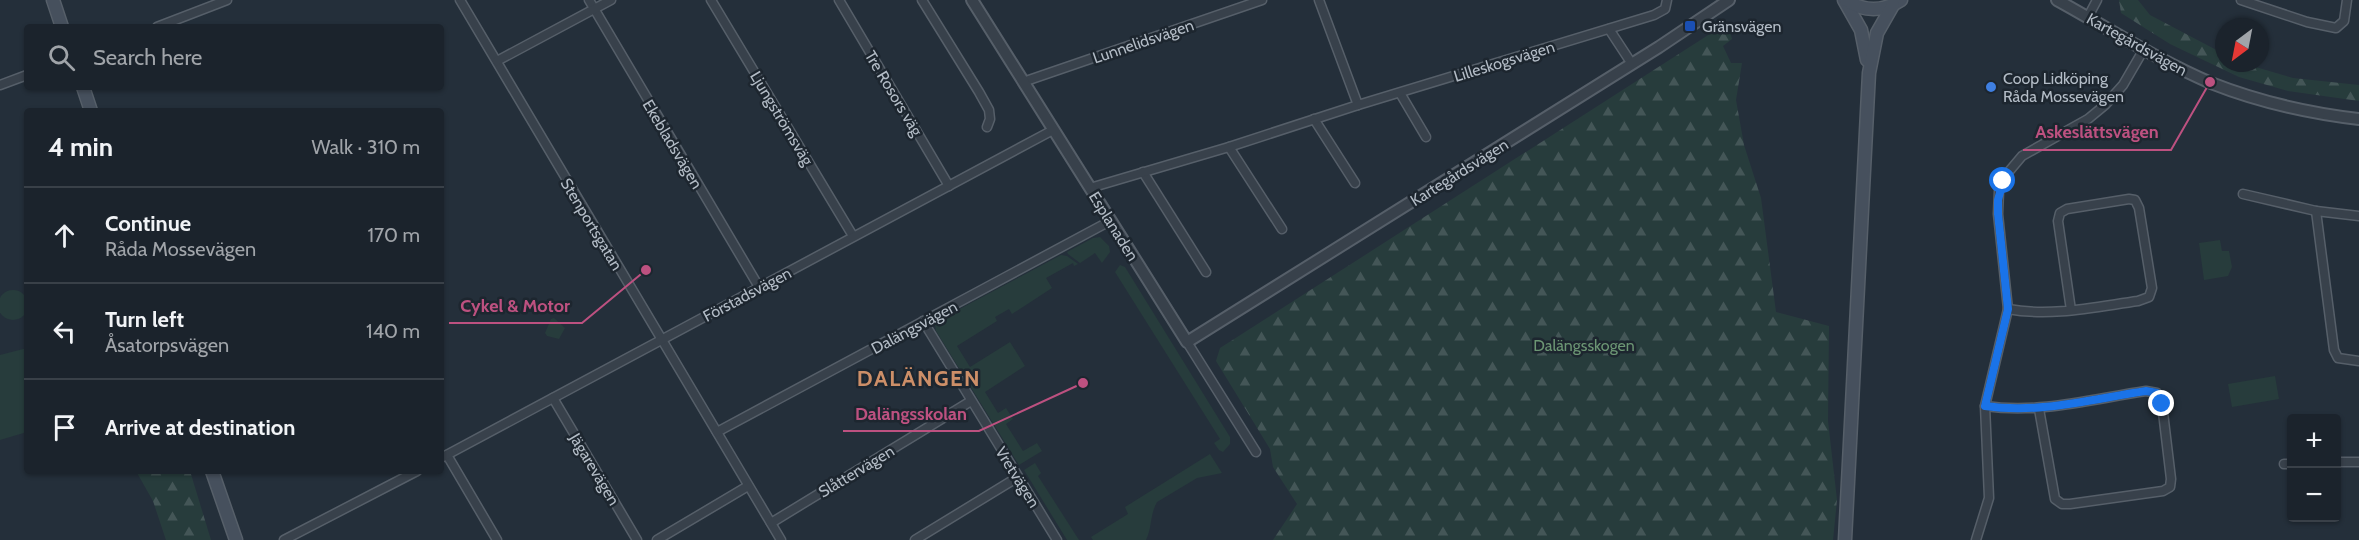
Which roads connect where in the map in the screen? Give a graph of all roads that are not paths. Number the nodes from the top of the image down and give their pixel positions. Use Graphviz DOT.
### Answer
graph roads {
  1 [pos="53,0"];
  2 [pos="227,0"];
  3 [pos="460,0"];
  4 [pos="589,0"];
  5 [pos="611,0"];
  6 [pos="711,0"];
  7 [pos="838,0"];
  8 [pos="922,0"];
  9 [pos="972,0"];
  10 [pos="1262,0"];
  11 [pos="1319,0"];
  12 [pos="1667,0"];
  13 [pos="1845,0"];
  14 [pos="2056,0"];
  15 [pos="2097,0"];
  16 [pos="2241,0"];
  17 [pos="2347,0"];
  18 [pos="1724,2"];
  19 [pos="1897,2"];
  20 [pos="594,9"];
  21 [pos="2088,17"];
  22 [pos="61,24"];
  23 [pos="164,24"];
  24 [pos="1609,29"];
  25 [pos="2144,50"];
  26 [pos="497,61"];
  27 [pos="1632,64"];
  28 [pos="1869,73"];
  29 [pos="24,76"];
  30 [pos="1023,82"];
  31 [pos="0,85"];
  32 [pos="84,90"];
  33 [pos="1400,93"];
  34 [pos="1358,105"];
  35 [pos="90,108"];
  36 [pos="1314,119"];
  37 [pos="2359,119"];
  38 [pos="987,128"];
  39 [pos="1053,130"];
  40 [pos="1426,137"];
  41 [pos="1229,147"];
  42 [pos="1143,172"];
  43 [pos="1355,183"];
  44 [pos="949,186"];
  45 [pos="1090,188"];
  46 [pos="2243,194"];
  47 [pos="2316,211"];
  48 [pos="2359,216"];
  49 [pos="1110,221"];
  50 [pos="1282,229"];
  51 [pos="853,236"];
  52 [pos="1206,272"];
  53 [pos="759,287"];
  54 [pos="2008,309"];
  55 [pos="2071,310"];
  56 [pos="923,321"];
  57 [pos="661,340"];
  58 [pos="1187,342"];
  59 [pos="2359,361"];
  60 [pos="553,398"];
  61 [pos="971,400"];
  62 [pos="1985,406"];
  63 [pos="2039,409"];
  64 [pos="717,432"];
  65 [pos="1256,452"];
  66 [pos="444,457"];
  67 [pos="2341,462"];
  68 [pos="2359,462"];
  69 [pos="213,474"];
  70 [pos="411,474"];
  71 [pos="1018,477"];
  72 [pos="748,486"];
  73 [pos="771,523"];
  74 [pos="236,540"];
  75 [pos="284,540"];
  76 [pos="497,540"];
  77 [pos="638,540"];
  78 [pos="657,540"];
  79 [pos="781,540"];
  80 [pos="915,540"];
  81 [pos="1057,540"];
  82 [pos="1845,540"];
  83 [pos="1976,540"];
  1 -- 22 [label="main road"];
  2 -- 23 [label="street"];
  3 -- 26 [label="street, Stenportsgatan"];
  4 -- 20 [label="street, Ekebladsvägen"];
  5 -- 20 [label="street"];
  6 -- 51 [label="street, Ljungströmsväg"];
  7 -- 44 [label="street, Tre Rosors väg"];
  8 -- 38 [label="street"];
  9 -- 30 [label="street, Esplanaden"];
  10 -- 30 [label="street, Lunnelidsvägen"];
  11 -- 34 [label="street"];
  12 -- 24 [label="street, Lilleskogsvägen"];
  13 -- 19 [label="main road"];
  13 -- 28 [label="main road"];
  14 -- 21 [label="street, Kartegårdsvägen"];
  15 -- 21 [label="street"];
  16 -- 17 [label="street"];
  18 -- 27 [label="street, Kartegårdsvägen"];
  19 -- 28 [label="main road"];
  20 -- 26 [label="street"];
  20 -- 53 [label="street, Ekebladsvägen"];
  21 -- 25 [label="street, Kartegårdsvägen"];
  24 -- 27 [label="street"];
  24 -- 33 [label="street, Lilleskogsvägen"];
  25 -- 37 [label="street, Kartegårdsvägen"];
  25 -- 54 [label="street"];
  26 -- 57 [label="street, Stenportsgatan"];
  27 -- 58 [label="street, Kartegårdsvägen"];
  28 -- 82 [label="main road"];
  29 -- 31 [label="street"];
  30 -- 39 [label="street, Esplanaden"];
  32 -- 35 [label="main road"];
  33 -- 34 [label="street, Lilleskogsvägen"];
  33 -- 40 [label="street"];
  34 -- 36 [label="street, Lilleskogsvägen"];
  36 -- 41 [label="street, Lilleskogsvägen"];
  36 -- 43 [label="street"];
  39 -- 44 [label="street, Förstadsvägen"];
  39 -- 45 [label="street, Esplanaden"];
  41 -- 42 [label="street, Lilleskogsvägen"];
  41 -- 50 [label="street"];
  42 -- 45 [label="street, Lilleskogsvägen"];
  42 -- 52 [label="street"];
  44 -- 51 [label="street, Förstadsvägen"];
  45 -- 49 [label="street, Esplanaden"];
  46 -- 47 [label="street"];
  47 -- 48 [label="street"];
  47 -- 59 [label="street"];
  49 -- 56 [label="street, Dalängsvägen"];
  49 -- 58 [label="street, Esplanaden"];
  51 -- 53 [label="street, Förstadsvägen"];
  53 -- 57 [label="street, Förstadsvägen"];
  54 -- 55 [label="street"];
  54 -- 62 [label="street"];
  55 -- 55 [label="street"];
  56 -- 61 [label="street, Vretvägen"];
  56 -- 64 [label="street, Dalängsvägen"];
  57 -- 60 [label="street, Förstadsvägen"];
  57 -- 64 [label="street, Stenportsgatan"];
  58 -- 65 [label="street, Esplanaden"];
  60 -- 66 [label="street, Förstadsvägen"];
  60 -- 77 [label="street, Jägarevägen"];
  61 -- 71 [label="street, Vretvägen"];
  61 -- 73 [label="street, Slåttervägen"];
  62 -- 63 [label="street"];
  62 -- 83 [label="street"];
  63 -- 63 [label="street"];
  64 -- 72 [label="street, Stenportsgatan"];
  66 -- 76 [label="street"];
  67 -- 68 [label="street"];
  69 -- 74 [label="main road"];
  70 -- 75 [label="street"];
  71 -- 80 [label="street"];
  71 -- 81 [label="street, Vretvägen"];
  72 -- 73 [label="street, Stenportsgatan"];
  72 -- 78 [label="street"];
  73 -- 79 [label="street, Stenportsgatan"];
}
